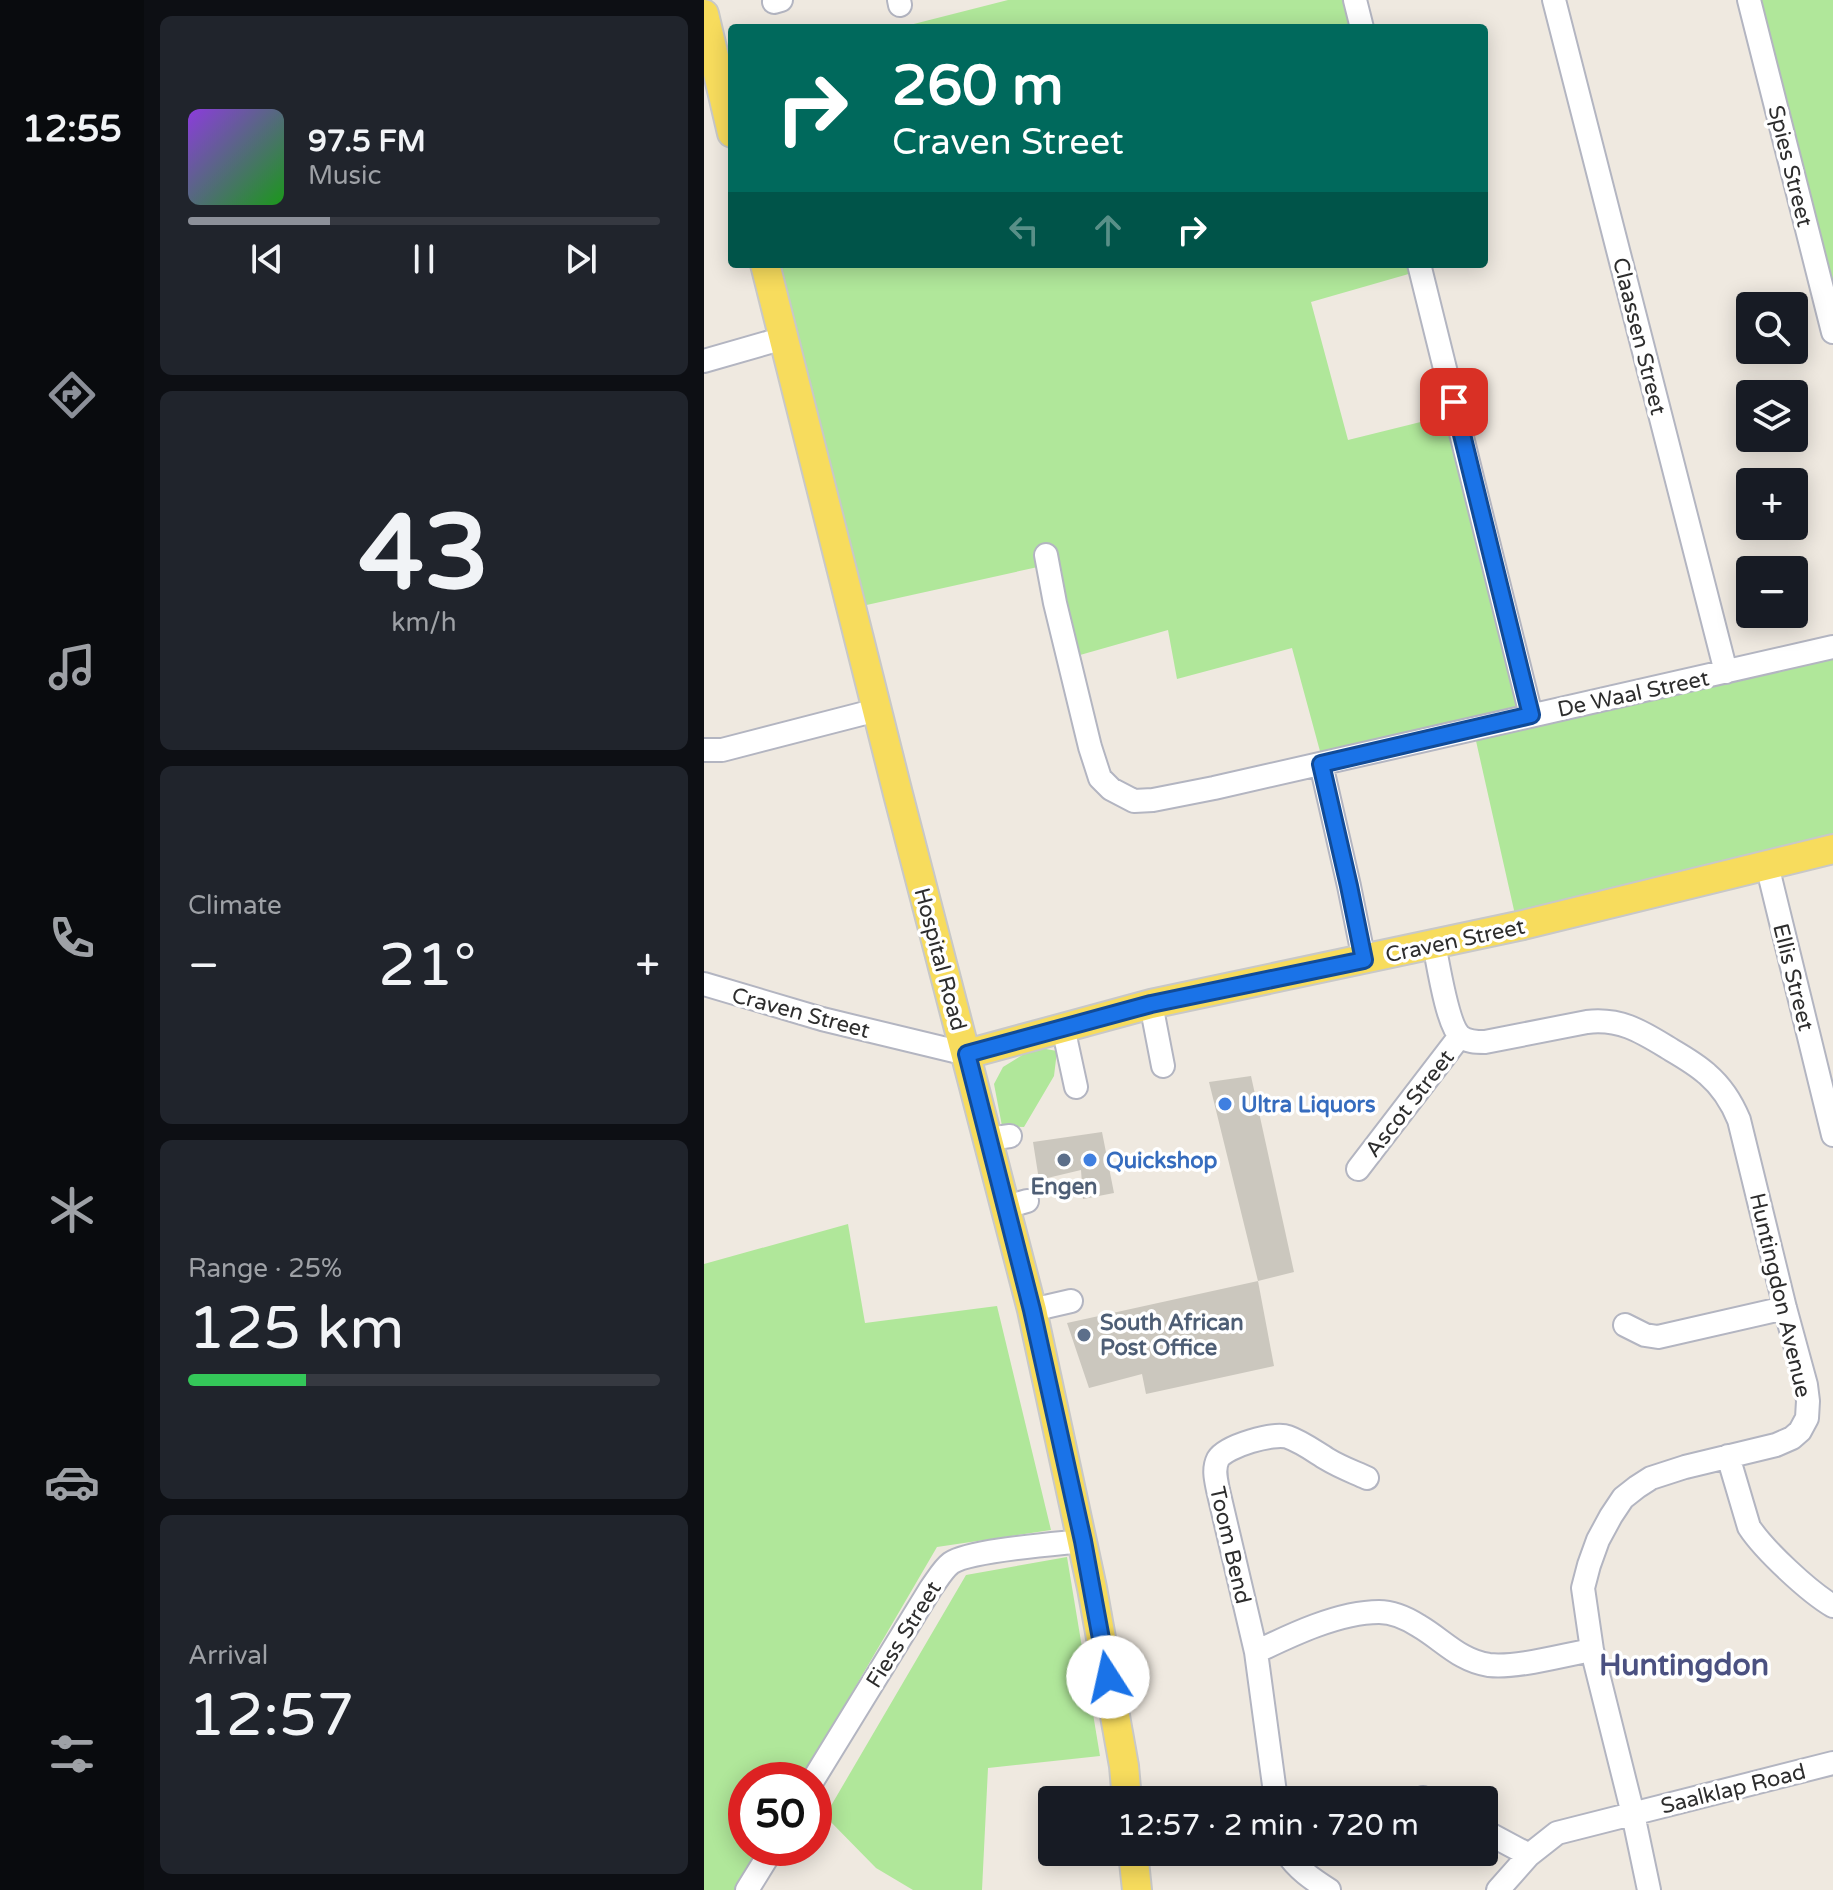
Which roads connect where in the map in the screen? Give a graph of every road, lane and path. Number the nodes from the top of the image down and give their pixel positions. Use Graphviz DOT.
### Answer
graph roads {
  1 [pos="1355,0"];
  2 [pos="1554,0"];
  3 [pos="1749,0"];
  4 [pos="704,16"];
  5 [pos="1361,24"];
  6 [pos="728,116"];
  7 [pos="1824,258"];
  8 [pos="766,268"];
  9 [pos="1420,268"];
  10 [pos="1833,332"];
  11 [pos="784,338"];
  12 [pos="704,361"];
  13 [pos="1046,555"];
  14 [pos="1833,647"];
  15 [pos="1726,672"];
  16 [pos="877,710"];
  17 [pos="1531,715"];
  18 [pos="704,750"];
  19 [pos="1321,764"];
  20 [pos="1833,849"];
  21 [pos="1767,865"];
  22 [pos="1434,944"];
  23 [pos="1364,960"];
  24 [pos="704,984"];
  25 [pos="1151,1004"];
  26 [pos="1063,1027"];
  27 [pos="1460,1036"];
  28 [pos="967,1054"];
  29 [pos="1163,1066"];
  30 [pos="1076,1087"];
  31 [pos="1828,1091"];
  32 [pos="1833,1135"];
  33 [pos="1358,1169"];
  34 [pos="1071,1301"];
  35 [pos="1785,1308"];
  36 [pos="1032,1310"];
  37 [pos="1625,1325"];
  38 [pos="1728,1456"];
  39 [pos="1367,1478"];
  40 [pos="1083,1541"];
  41 [pos="1833,1606"];
  42 [pos="1592,1650"];
  43 [pos="1256,1652"];
  44 [pos="824,1762"];
  45 [pos="1833,1763"];
  46 [pos="1126,1786"];
  47 [pos="1274,1786"];
  48 [pos="1633,1814"];
  49 [pos="1498,1838"];
  50 [pos="1529,1855"];
  51 [pos="762,1866"];
  52 [pos="1134,1866"];
  53 [pos="1296,1866"];
  54 [pos="747,1890"];
  55 [pos="1137,1890"];
  56 [pos="1329,1890"];
  57 [pos="1498,1890"];
  58 [pos="1649,1890"];
  1 -- 5 [label="street"];
  2 -- 15 [label="street, Claassen Street"];
  3 -- 7 [label="street, Spies Street"];
  4 -- 6 [label="main road"];
  7 -- 10 [label="street, Spies Street"];
  8 -- 11 [label="main road, Hospital Road"];
  9 -- 17 [label="street"];
  11 -- 12 [label="street"];
  11 -- 16 [label="main road, Hospital Road"];
  13 -- 19 [label="street, De Waal Street"];
  14 -- 15 [label="street, De Waal Street"];
  15 -- 17 [label="street, De Waal Street"];
  16 -- 18 [label="street"];
  16 -- 28 [label="main road, Hospital Road"];
  17 -- 19 [label="street, De Waal Street"];
  19 -- 23 [label="street"];
  20 -- 21 [label="main road, Craven Street"];
  21 -- 22 [label="main road, Craven Street"];
  21 -- 31 [label="street, Ellis Street"];
  22 -- 23 [label="main road, Craven Street"];
  22 -- 27 [label="street"];
  23 -- 25 [label="main road, Craven Street"];
  24 -- 28 [label="street, Craven Street"];
  25 -- 26 [label="main road, Craven Street"];
  25 -- 29 [label="street"];
  26 -- 28 [label="main road, Craven Street"];
  26 -- 30 [label="street"];
  27 -- 33 [label="street, Ascot Street"];
  27 -- 35 [label="street, Huntingdon Avenue"];
  28 -- 36 [label="main road, Hospital Road"];
  31 -- 32 [label="street, Ellis Street"];
  34 -- 36 [label="street"];
  35 -- 37 [label="street"];
  35 -- 38 [label="street, Huntingdon Avenue"];
  36 -- 40 [label="main road, Hospital Road"];
  38 -- 41 [label="street"];
  38 -- 42 [label="street, Huntingdon Avenue"];
  39 -- 43 [label="street, Toom Bend"];
  40 -- 44 [label="street, Fiess Street"];
  40 -- 46 [label="main road, Hospital Road"];
  42 -- 43 [label="street"];
  42 -- 48 [label="street, Huntingdon Avenue"];
  43 -- 47 [label="street"];
  45 -- 48 [label="street, Saalklap Road"];
  48 -- 50 [label="street, Saalklap Road"];
  48 -- 58 [label="street, Huntingdon Avenue"];
  49 -- 50 [label="street"];
  50 -- 57 [label="street, Saalklap Road"];
  51 -- 54 [label="street"];
  52 -- 55 [label="main road"];
  53 -- 56 [label="street"];
}
